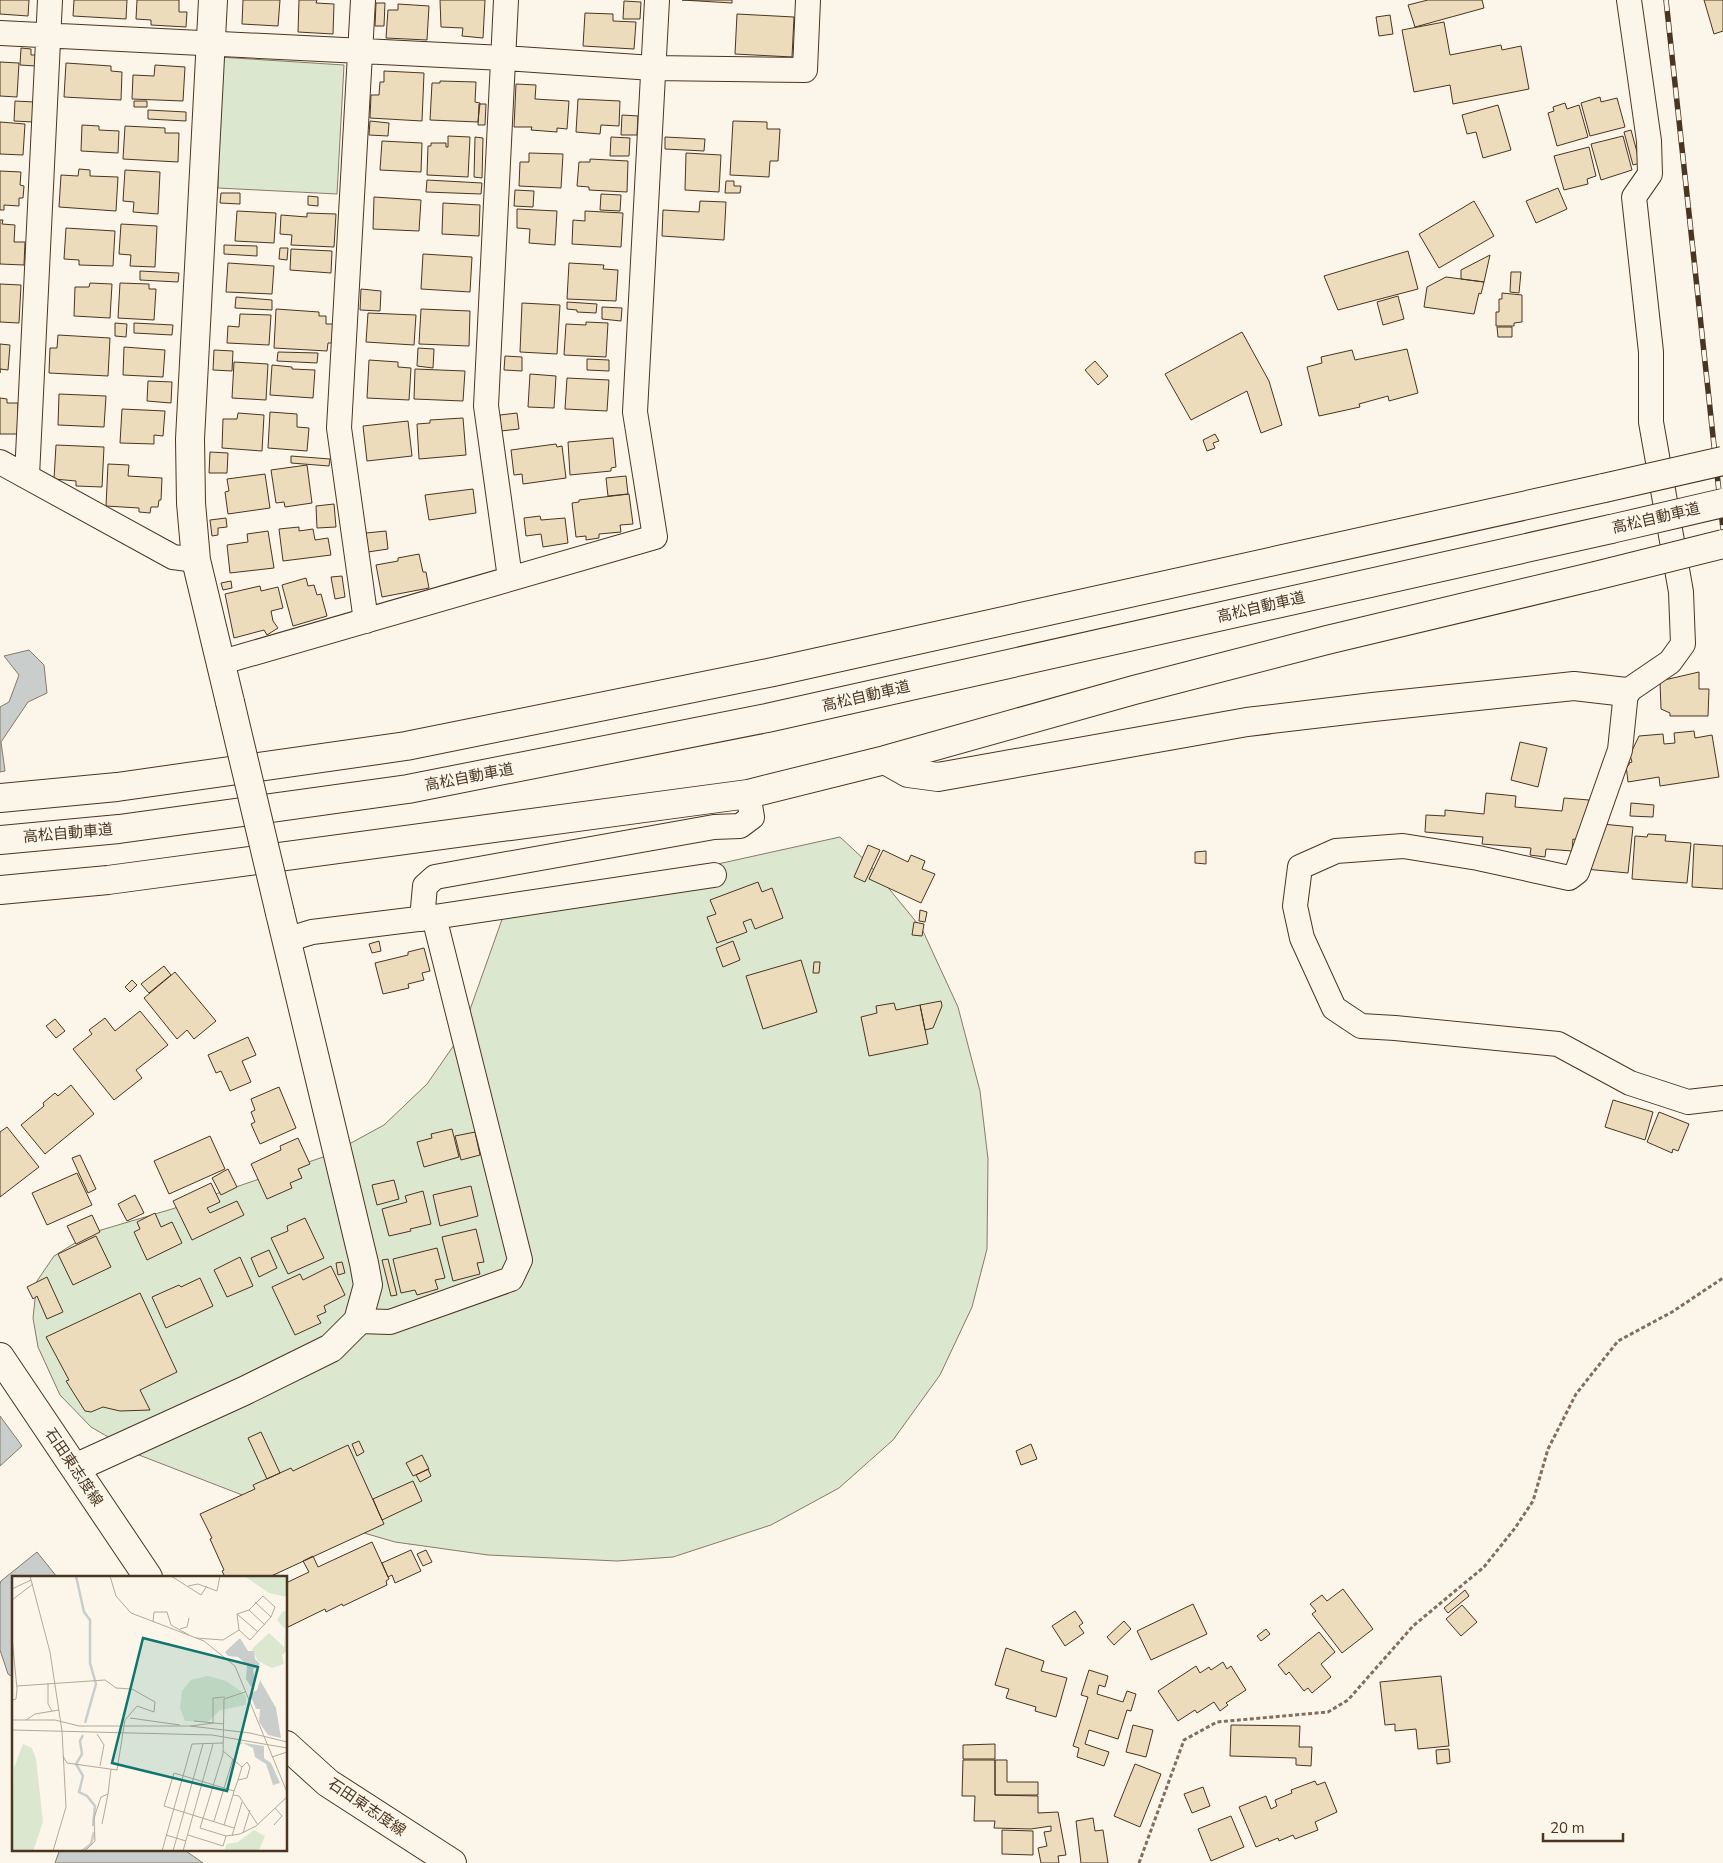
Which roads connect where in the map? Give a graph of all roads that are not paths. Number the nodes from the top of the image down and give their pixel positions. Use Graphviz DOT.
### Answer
graph roads {
  1 [pos="50,0"];
  2 [pos="213,0"];
  3 [pos="362,0"];
  4 [pos="506,0"];
  5 [pos="657,0"];
  6 [pos="808,0"];
  7 [pos="1629,0"];
  8 [pos="0,33"];
  9 [pos="48,35"];
  10 [pos="210,44"];
  11 [pos="360,52"];
  12 [pos="503,58"];
  13 [pos="653,68"];
  14 [pos="1723,461"];
  15 [pos="0,462"];
  16 [pos="27,476"];
  17 [pos="1723,503"];
  18 [pos="1723,544"];
  19 [pos="196,560"];
  20 [pos="510,578"];
  21 [pos="366,621"];
  22 [pos="219,663"];
  23 [pos="1626,692"];
  24 [pos="885,760"];
  25 [pos="748,794"];
  26 [pos="0,798"];
  27 [pos="0,840"];
  28 [pos="714,875"];
  29 [pos="0,890"];
  30 [pos="428,918"];
  31 [pos="286,940"];
  32 [pos="1723,1098"];
  33 [pos="358,1321"];
  34 [pos="0,1358"];
  35 [pos="75,1468"];
  36 [pos="147,1576"];
  37 [pos="288,1747"];
  38 [pos="452,1863"];
  1 -- 9 [label="street"];
  2 -- 10 [label="main road"];
  3 -- 11 [label="street"];
  4 -- 12 [label="street"];
  5 -- 13 [label="street"];
  6 -- 13 [label="street"];
  7 -- 23 [label="street"];
  8 -- 9 [label="street"];
  9 -- 10 [label="street"];
  9 -- 16 [label="street"];
  10 -- 11 [label="street"];
  10 -- 19 [label="main road"];
  11 -- 12 [label="street"];
  11 -- 21 [label="street"];
  12 -- 13 [label="street"];
  12 -- 20 [label="street"];
  13 -- 20 [label="street"];
  14 -- 26 [label="main road, bridge"];
  15 -- 16 [label="street"];
  16 -- 19 [label="street"];
  17 -- 27 [label="main road, 高松自動車道, bridge"];
  18 -- 24 [label="main road, bridge"];
  19 -- 22 [label="main road"];
  20 -- 21 [label="street"];
  21 -- 22 [label="street"];
  22 -- 31 [label="main road, bridge"];
  23 -- 24 [label="main road"];
  23 -- 32 [label="street"];
  24 -- 25 [label="main road"];
  25 -- 29 [label="main road"];
  25 -- 30 [label="street"];
  28 -- 30 [label="street"];
  30 -- 31 [label="street"];
  30 -- 33 [label="street"];
  31 -- 33 [label="main road"];
  33 -- 35 [label="main road"];
  34 -- 35 [label="main road, 石田東志度線"];
  35 -- 36 [label="main road, 石田東志度線"];
  37 -- 38 [label="main road, 石田東志度線"];
}
